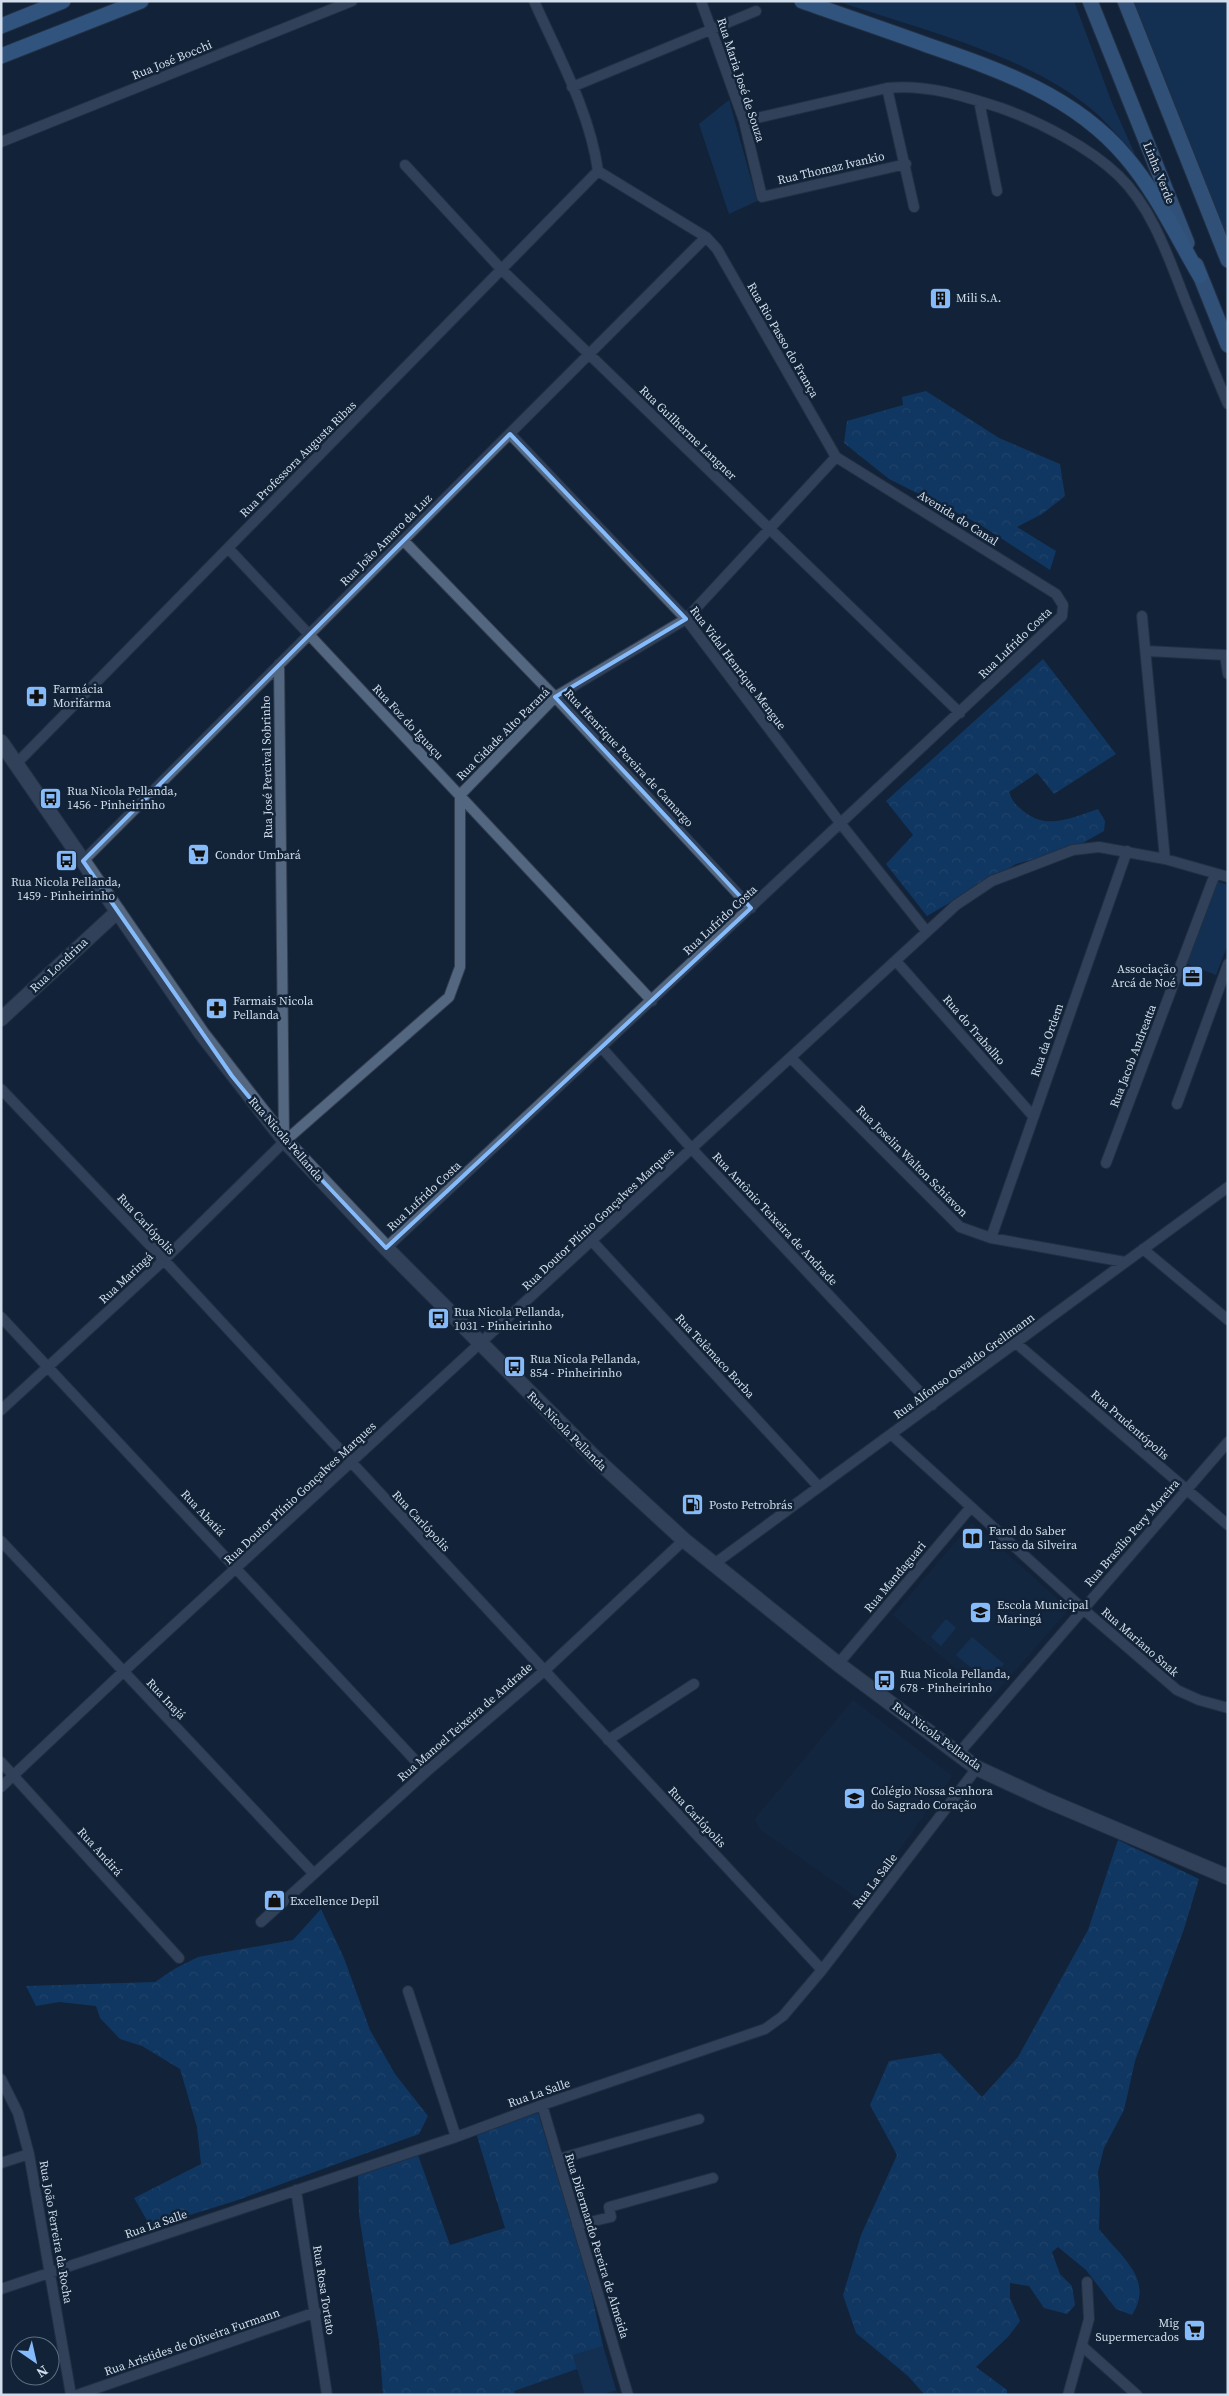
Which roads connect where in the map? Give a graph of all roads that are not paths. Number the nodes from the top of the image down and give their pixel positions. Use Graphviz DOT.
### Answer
graph roads {
  1 [pos="63,1"];
  2 [pos="141,1"];
  3 [pos="352,1"];
  4 [pos="534,1"];
  5 [pos="702,1"];
  6 [pos="802,1"];
  7 [pos="1090,1"];
  8 [pos="1125,1"];
  9 [pos="756,12"];
  10 [pos="1,26"];
  11 [pos="712,30"];
  12 [pos="1,56"];
  13 [pos="572,86"];
  14 [pos="887,88"];
  15 [pos="979,101"];
  16 [pos="744,121"];
  17 [pos="1,142"];
  18 [pos="906,164"];
  19 [pos="405,165"];
  20 [pos="598,171"];
  21 [pos="997,190"];
  22 [pos="762,197"];
  23 [pos="914,208"];
  24 [pos="706,237"];
  25 [pos="1228,260"];
  26 [pos="502,270"];
  27 [pos="1200,276"];
  28 [pos="1228,345"];
  29 [pos="588,353"];
  30 [pos="1228,404"];
  31 [pos="510,434"];
  32 [pos="836,457"];
  33 [pos="769,529"];
  34 [pos="403,540"];
  35 [pos="228,548"];
  36 [pos="1063,605"];
  37 [pos="1142,616"];
  38 [pos="686,619"];
  39 [pos="309,634"];
  40 [pos="1147,651"];
  41 [pos="279,664"];
  42 [pos="1228,674"];
  43 [pos="555,697"];
  44 [pos="960,714"];
  45 [pos="1,742"];
  46 [pos="16,764"];
  47 [pos="460,795"];
  48 [pos="841,824"];
  49 [pos="1127,851"];
  50 [pos="1164,859"];
  51 [pos="84,861"];
  52 [pos="1215,874"];
  53 [pos="1228,877"];
  54 [pos="752,908"];
  55 [pos="118,911"];
  56 [pos="927,932"];
  57 [pos="896,961"];
  58 [pos="1228,964"];
  59 [pos="652,1001"];
  60 [pos="1,1019"];
  61 [pos="602,1048"];
  62 [pos="791,1058"];
  63 [pos="1,1089"];
  64 [pos="1177,1104"];
  65 [pos="1033,1116"];
  66 [pos="285,1140"];
  67 [pos="692,1149"];
  68 [pos="1106,1163"];
  69 [pos="1228,1187"];
  70 [pos="991,1238"];
  71 [pos="592,1241"];
  72 [pos="386,1248"];
  73 [pos="1143,1249"];
  74 [pos="164,1260"];
  75 [pos="1125,1262"];
  76 [pos="1,1317"];
  77 [pos="1228,1320"];
  78 [pos="1016,1343"];
  79 [pos="480,1344"];
  80 [pos="48,1367"];
  81 [pos="932,1404"];
  82 [pos="1,1410"];
  83 [pos="891,1434"];
  84 [pos="1228,1442"];
  85 [pos="351,1463"];
  86 [pos="819,1487"];
  87 [pos="1186,1490"];
  88 [pos="971,1507"];
  89 [pos="1228,1525"];
  90 [pos="684,1540"];
  91 [pos="1,1541"];
  92 [pos="714,1564"];
  93 [pos="237,1568"];
  94 [pos="1083,1609"];
  95 [pos="838,1664"];
  96 [pos="544,1671"];
  97 [pos="123,1672"];
  98 [pos="694,1684"];
  99 [pos="1228,1708"];
  100 [pos="608,1740"];
  101 [pos="958,1754"];
  102 [pos="1,1762"];
  103 [pos="977,1768"];
  104 [pos="426,1772"];
  105 [pos="14,1776"];
  106 [pos="1,1787"];
  107 [pos="314,1874"];
  108 [pos="1228,1876"];
  109 [pos="261,1922"];
  110 [pos="179,1958"];
  111 [pos="822,1970"];
  112 [pos="408,1991"];
  113 [pos="1,2078"];
  114 [pos="542,2105"];
  115 [pos="699,2119"];
  116 [pos="456,2136"];
  117 [pos="29,2154"];
  118 [pos="558,2159"];
  119 [pos="1,2163"];
  120 [pos="714,2178"];
  121 [pos="296,2190"];
  122 [pos="577,2225"];
  123 [pos="50,2273"];
  124 [pos="1087,2282"];
  125 [pos="1,2289"];
  126 [pos="316,2312"];
  127 [pos="1082,2346"];
  128 [pos="71,2395"];
  129 [pos="77,2395"];
  130 [pos="327,2395"];
  131 [pos="628,2395"];
  132 [pos="1068,2395"];
  133 [pos="1137,2395"];
  1 -- 10 [label="highway"];
  2 -- 12 [label="highway"];
  3 -- 17 [label="street, Rua José Bocchi"];
  4 -- 13 [label="street"];
  5 -- 11 [label="street, Rua Maria José de Souza"];
  6 -- 27 [label="highway"];
  7 -- 27 [label="highway, Linha Verde"];
  8 -- 25 [label="highway"];
  9 -- 11 [label="street"];
  11 -- 13 [label="street"];
  11 -- 16 [label="street, Rua Maria José de Souza"];
  13 -- 20 [label="street"];
  14 -- 15 [label="street"];
  14 -- 16 [label="street"];
  14 -- 18 [label="street"];
  15 -- 21 [label="street"];
  15 -- 30 [label="street"];
  16 -- 22 [label="street, Rua Maria José de Souza"];
  18 -- 22 [label="street, Rua Thomaz Ivankio"];
  18 -- 23 [label="street"];
  19 -- 26 [label="street, Rua Guilherme Langner"];
  20 -- 24 [label="street"];
  20 -- 26 [label="street, Rua Professora Augusta Ribas"];
  24 -- 29 [label="street, Rua João Amaro da Luz"];
  24 -- 32 [label="street, Rua Rio Passo do França"];
  26 -- 29 [label="street, Rua Guilherme Langner"];
  26 -- 35 [label="street, Rua Professora Augusta Ribas"];
  27 -- 28 [label="highway, Linha Verde"];
  29 -- 31 [label="street, Rua João Amaro da Luz"];
  29 -- 33 [label="street, Rua Guilherme Langner"];
  31 -- 34 [label="street, Rua João Amaro da Luz"];
  31 -- 38 [label="street, Rua Vidal Henrique Mengue"];
  32 -- 33 [label="street, Rua Cidade Alto Paraná"];
  32 -- 36 [label="street, Avenida do Canal"];
  33 -- 38 [label="street, Rua Cidade Alto Paraná"];
  33 -- 44 [label="street, Rua Guilherme Langner"];
  34 -- 39 [label="street, Rua João Amaro da Luz"];
  34 -- 43 [label="street, Rua Henrique Pereira de Camargo"];
  35 -- 39 [label="street, Rua Foz do Iguaçu"];
  35 -- 46 [label="street, Rua Professora Augusta Ribas"];
  36 -- 44 [label="street, Rua Lufrido Costa"];
  37 -- 40 [label="street"];
  38 -- 43 [label="street, Rua Cidade Alto Paraná"];
  38 -- 48 [label="street, Rua Vidal Henrique Mengue"];
  39 -- 41 [label="street, Rua João Amaro da Luz"];
  39 -- 47 [label="street, Rua Foz do Iguaçu"];
  40 -- 42 [label="street"];
  40 -- 50 [label="street"];
  41 -- 51 [label="street, Rua João Amaro da Luz"];
  41 -- 66 [label="street, Rua José Percival Sobrinho"];
  43 -- 47 [label="street, Rua Cidade Alto Paraná"];
  43 -- 54 [label="street, Rua Henrique Pereira de Camargo"];
  44 -- 48 [label="street, Rua Lufrido Costa"];
  45 -- 46 [label="main road, Rua Nicola Pellanda"];
  46 -- 51 [label="main road, Rua Nicola Pellanda"];
  47 -- 59 [label="street, Rua Foz do Iguaçu"];
  47 -- 66 [label="street, Rua Cidade Alto Paraná"];
  48 -- 54 [label="street, Rua Lufrido Costa"];
  48 -- 56 [label="street, Rua Vidal Henrique Mengue"];
  49 -- 50 [label="street, Rua Doutor Plínio Gonçalves Marques"];
  49 -- 56 [label="street, Rua Doutor Plínio Gonçalves Marques"];
  49 -- 65 [label="street, Rua da Ordem"];
  50 -- 52 [label="street, Rua Doutor Plínio Gonçalves Marques"];
  51 -- 55 [label="main road, Rua Nicola Pellanda"];
  52 -- 53 [label="street, Rua Doutor Plínio Gonçalves Marques"];
  52 -- 68 [label="street, Rua Jacob Andreatta"];
  54 -- 59 [label="street, Rua Lufrido Costa"];
  55 -- 60 [label="street, Rua Londrina"];
  55 -- 66 [label="main road, Rua Nicola Pellanda"];
  56 -- 57 [label="street, Rua Doutor Plínio Gonçalves Marques"];
  57 -- 62 [label="street, Rua Doutor Plínio Gonçalves Marques"];
  57 -- 65 [label="street, Rua do Trabalho"];
  58 -- 64 [label="street"];
  59 -- 61 [label="street, Rua Lufrido Costa"];
  61 -- 67 [label="street, Rua Antônio Teixeira de Andrade"];
  61 -- 72 [label="street, Rua Lufrido Costa"];
  62 -- 67 [label="street, Rua Doutor Plínio Gonçalves Marques"];
  62 -- 70 [label="street, Rua Joselin Walton Schiavon"];
  63 -- 74 [label="street, Rua Carlópolis"];
  65 -- 70 [label="street, Rua da Ordem"];
  66 -- 72 [label="main road, Rua Nicola Pellanda"];
  66 -- 74 [label="street, Rua Maringá"];
  67 -- 71 [label="street, Rua Doutor Plínio Gonçalves Marques"];
  67 -- 81 [label="street, Rua Antônio Teixeira de Andrade"];
  69 -- 73 [label="street, Rua Alfonso Osvaldo Grellmann"];
  70 -- 75 [label="street, Rua Joselin Walton Schiavon"];
  71 -- 79 [label="street, Rua Doutor Plínio Gonçalves Marques"];
  71 -- 86 [label="street, Rua Telêmaco Borba"];
  72 -- 79 [label="main road, Rua Nicola Pellanda"];
  73 -- 75 [label="street, Rua Alfonso Osvaldo Grellmann"];
  73 -- 77 [label="street"];
  74 -- 80 [label="street, Rua Maringá"];
  74 -- 85 [label="street, Rua Carlópolis"];
  75 -- 78 [label="street, Rua Alfonso Osvaldo Grellmann"];
  76 -- 80 [label="street, Rua Abatiá"];
  78 -- 81 [label="street, Rua Alfonso Osvaldo Grellmann"];
  78 -- 87 [label="street, Rua Prudentópolis"];
  79 -- 85 [label="street, Rua Doutor Plínio Gonçalves Marques"];
  79 -- 90 [label="main road, Rua Nicola Pellanda"];
  80 -- 82 [label="street, Rua Maringá"];
  80 -- 93 [label="street, Rua Abatiá"];
  81 -- 83 [label="street, Rua Alfonso Osvaldo Grellmann"];
  83 -- 86 [label="street, Rua Alfonso Osvaldo Grellmann"];
  83 -- 88 [label="street, Rua Mariano Snak"];
  84 -- 87 [label="street, Rua Brasílio Pery Moreira"];
  85 -- 93 [label="street, Rua Doutor Plínio Gonçalves Marques"];
  85 -- 96 [label="street, Rua Carlópolis"];
  86 -- 92 [label="street, Rua Alfonso Osvaldo Grellmann"];
  87 -- 89 [label="street, Rua Prudentópolis"];
  87 -- 94 [label="street, Rua Brasílio Pery Moreira"];
  88 -- 94 [label="street, Rua Mariano Snak"];
  88 -- 95 [label="street, Rua Mandaguari"];
  90 -- 92 [label="main road, Rua Nicola Pellanda"];
  90 -- 96 [label="street, Rua Manoel Teixeira de Andrade"];
  91 -- 97 [label="street, Rua Inajá"];
  92 -- 95 [label="main road, Rua Nicola Pellanda"];
  93 -- 97 [label="street, Rua Doutor Plínio Gonçalves Marques"];
  93 -- 104 [label="street, Rua Abatiá"];
  94 -- 99 [label="street, Rua Mariano Snak"];
  94 -- 101 [label="street, Rua Brasílio Pery Moreira"];
  95 -- 101 [label="main road, Rua Nicola Pellanda"];
  96 -- 100 [label="street, Rua Carlópolis"];
  96 -- 104 [label="street, Rua Manoel Teixeira de Andrade"];
  97 -- 105 [label="street, Rua Doutor Plínio Gonçalves Marques"];
  97 -- 107 [label="street, Rua Inajá"];
  98 -- 100 [label="street"];
  100 -- 111 [label="street, Rua Carlópolis"];
  101 -- 103 [label="main road, Rua Nicola Pellanda"];
  102 -- 105 [label="street, Rua Andirá"];
  103 -- 108 [label="main road, Rua Nicola Pellanda"];
  103 -- 111 [label="street, Rua La Salle"];
  104 -- 107 [label="street, Rua Manoel Teixeira de Andrade"];
  105 -- 106 [label="street, Rua Doutor Plínio Gonçalves Marques"];
  105 -- 110 [label="street, Rua Andirá"];
  107 -- 109 [label="street, Rua Manoel Teixeira de Andrade"];
  111 -- 114 [label="street, Rua La Salle"];
  112 -- 116 [label="street"];
  113 -- 117 [label="street, Rua João Ferreira da Rocha"];
  114 -- 116 [label="street, Rua La Salle"];
  114 -- 118 [label="street, Rua Dilermando Pereira de Almeida"];
  115 -- 118 [label="street"];
  116 -- 121 [label="street, Rua La Salle"];
  117 -- 119 [label="street"];
  117 -- 123 [label="street, Rua João Ferreira da Rocha"];
  118 -- 122 [label="street, Rua Dilermando Pereira de Almeida"];
  120 -- 122 [label="street"];
  121 -- 123 [label="street, Rua La Salle"];
  121 -- 126 [label="street, Rua Rosa Tortato"];
  122 -- 131 [label="street, Rua Dilermando Pereira de Almeida"];
  123 -- 125 [label="street, Rua La Salle"];
  123 -- 128 [label="street, Rua João Ferreira da Rocha"];
  124 -- 127 [label="street"];
  126 -- 129 [label="street, Rua Aristides de Oliveira Furmann"];
  126 -- 130 [label="street, Rua Rosa Tortato"];
  127 -- 132 [label="street"];
  127 -- 133 [label="street"];
}
